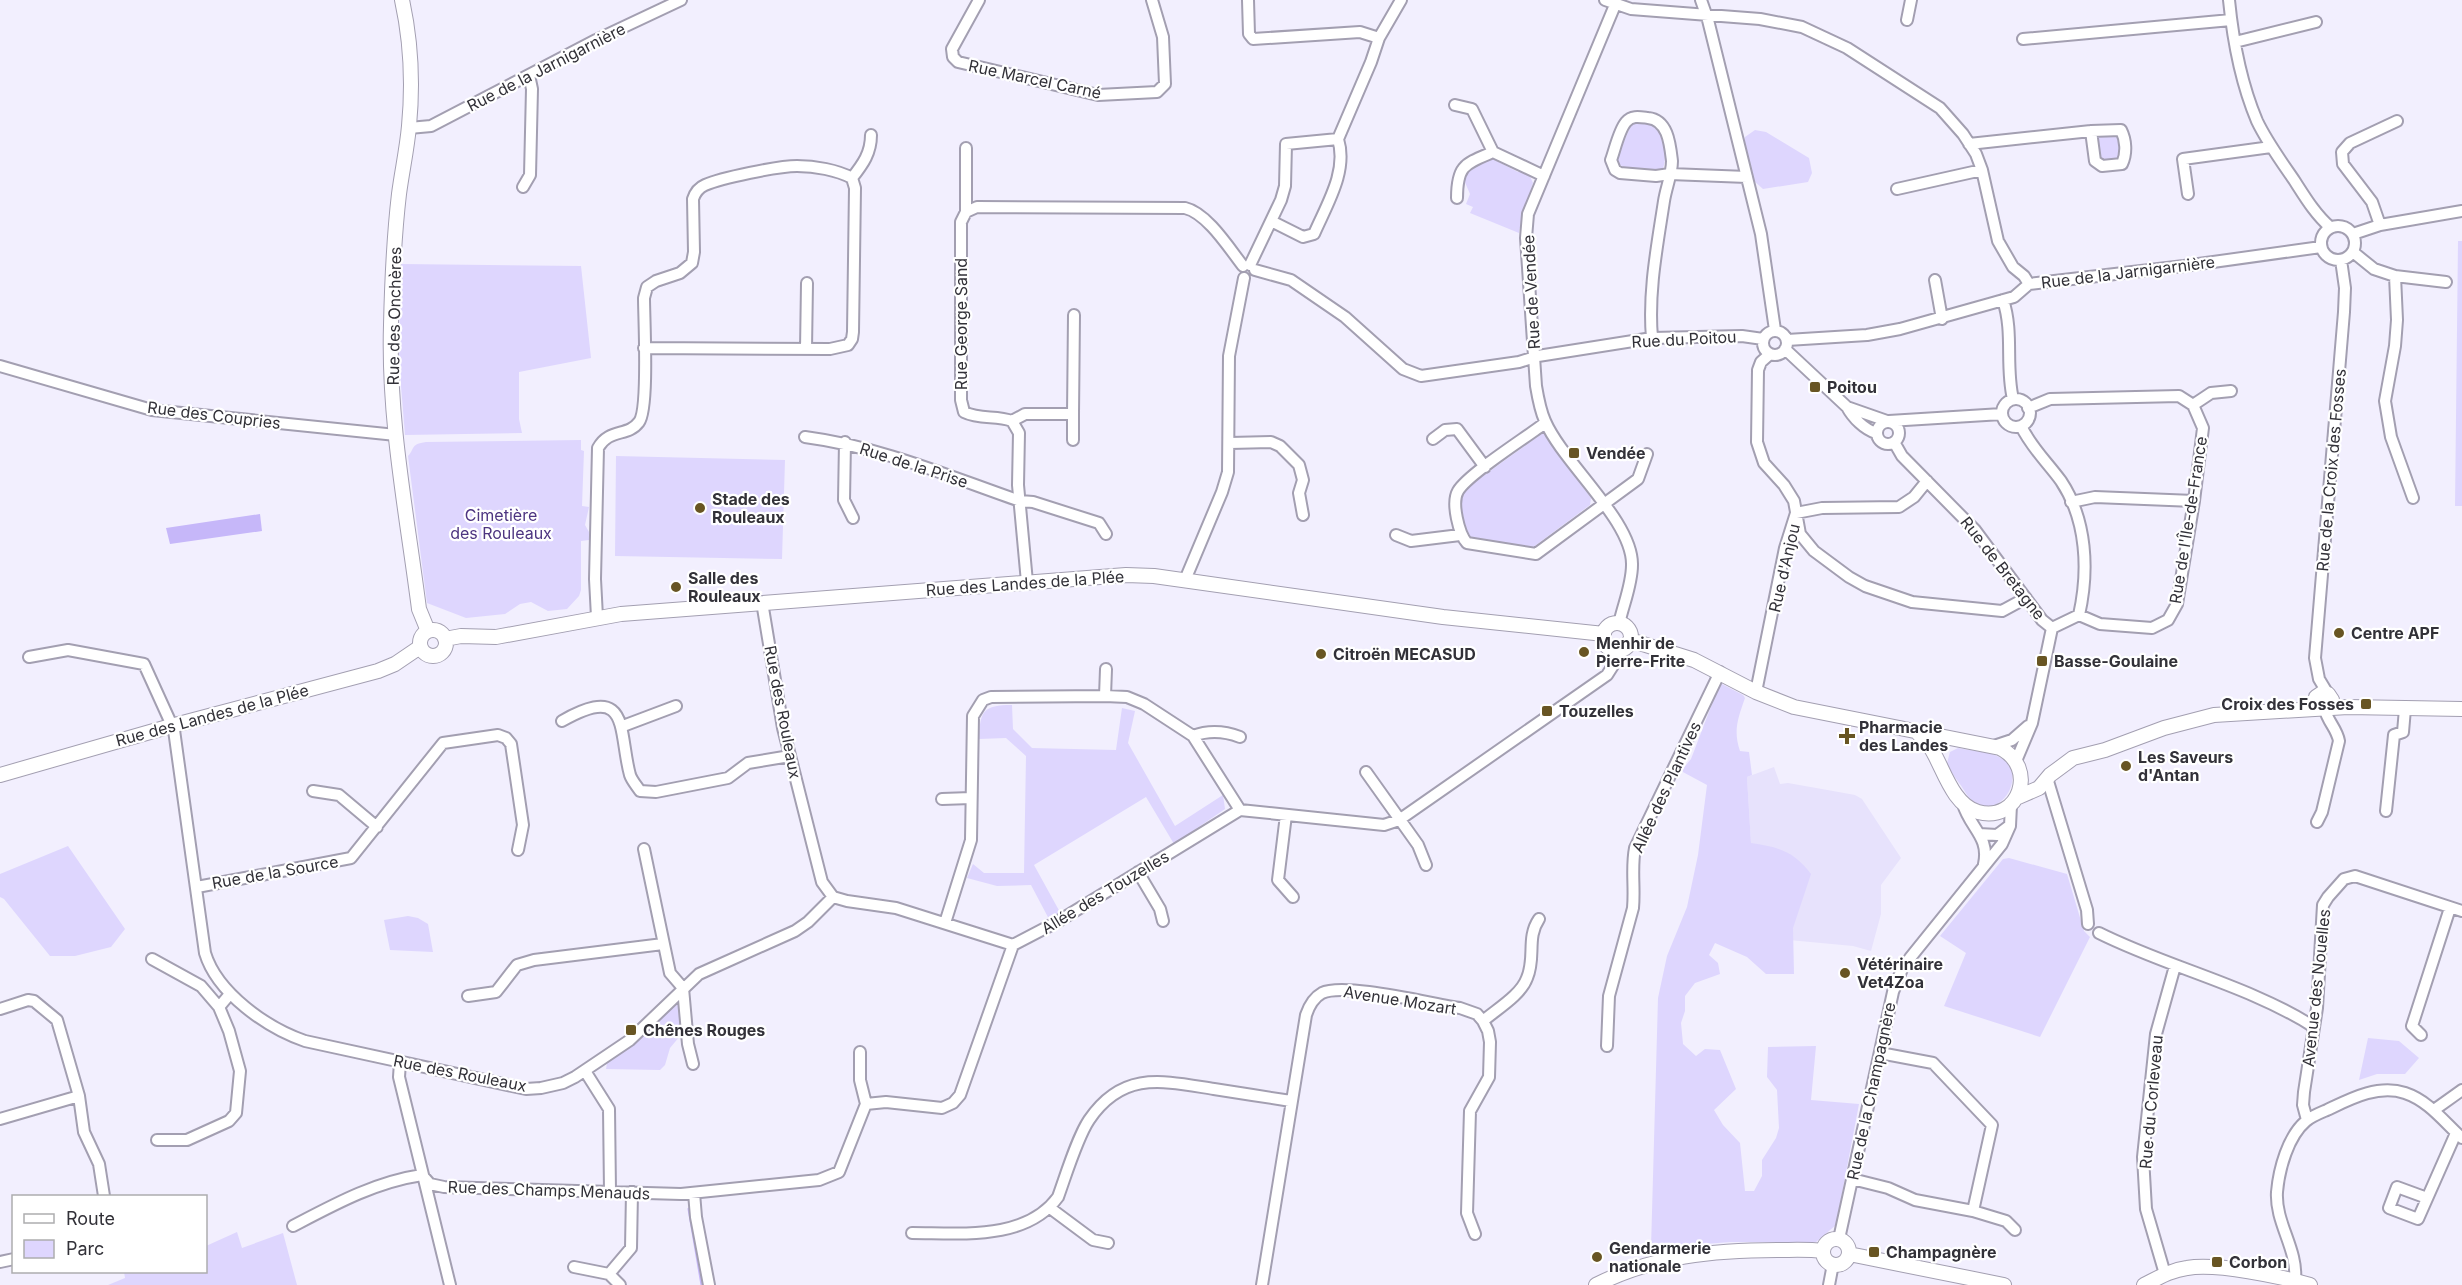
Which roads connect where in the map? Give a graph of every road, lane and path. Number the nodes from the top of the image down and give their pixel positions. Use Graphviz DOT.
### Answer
graph roads {
  1 [pos="402,0"];
  2 [pos="681,0"];
  3 [pos="979,0"];
  4 [pos="1152,0"];
  5 [pos="1248,0"];
  6 [pos="1401,0"];
  7 [pos="1701,0"];
  8 [pos="1911,0"];
  9 [pos="2229,0"];
  10 [pos="1610,2"];
  11 [pos="1705,15"];
  12 [pos="1907,20"];
  13 [pos="2231,20"];
  14 [pos="2316,22"];
  15 [pos="1379,38"];
  16 [pos="2023,39"];
  17 [pos="2235,42"];
  18 [pos="529,75"];
  19 [pos="1455,105"];
  20 [pos="2397,121"];
  21 [pos="409,128"];
  22 [pos="2091,131"];
  23 [pos="871,135"];
  24 [pos="1338,139"];
  25 [pos="1969,144"];
  26 [pos="2271,147"];
  27 [pos="966,148"];
  28 [pos="1492,152"];
  29 [pos="1982,170"];
  30 [pos="1670,174"];
  31 [pos="1544,176"];
  32 [pos="1747,177"];
  33 [pos="852,178"];
  34 [pos="523,187"];
  35 [pos="1897,189"];
  36 [pos="2188,194"];
  37 [pos="1457,198"];
  38 [pos="2462,211"];
  39 [pos="966,212"];
  40 [pos="1271,221"];
  41 [pos="2380,225"];
  42 [pos="2330,228"];
  43 [pos="2353,234"];
  44 [pos="2321,247"];
  45 [pos="2353,252"];
  46 [pos="2340,261"];
  47 [pos="1249,267"];
  48 [pos="2395,276"];
  49 [pos="1935,280"];
  50 [pos="2446,282"];
  51 [pos="807,284"];
  52 [pos="2029,284"];
  53 [pos="2003,300"];
  54 [pos="1074,315"];
  55 [pos="1942,319"];
  56 [pos="1775,330"];
  57 [pos="1652,338"];
  58 [pos="1763,339"];
  59 [pos="1786,345"];
  60 [pos="645,348"];
  61 [pos="806,349"];
  62 [pos="1770,354"];
  63 [pos="1534,357"];
  64 [pos="0,366"];
  65 [pos="2231,391"];
  66 [pos="2013,399"];
  67 [pos="2193,405"];
  68 [pos="1847,407"];
  69 [pos="2028,408"];
  70 [pos="1073,414"];
  71 [pos="2002,414"];
  72 [pos="1012,421"];
  73 [pos="1888,421"];
  74 [pos="1913,421"];
  75 [pos="1545,423"];
  76 [pos="2021,426"];
  77 [pos="1876,433"];
  78 [pos="396,435"];
  79 [pos="805,437"];
  80 [pos="1433,438"];
  81 [pos="1897,438"];
  82 [pos="1073,440"];
  83 [pos="845,442"];
  84 [pos="1230,443"];
  85 [pos="1647,454"];
  86 [pos="1485,467"];
  87 [pos="1927,481"];
  88 [pos="2413,498"];
  89 [pos="1020,501"];
  90 [pos="2194,501"];
  91 [pos="2072,502"];
  92 [pos="1604,504"];
  93 [pos="1796,513"];
  94 [pos="1303,514"];
  95 [pos="853,518"];
  96 [pos="1106,534"];
  97 [pos="1396,535"];
  98 [pos="1460,535"];
  99 [pos="1185,580"];
  100 [pos="1027,582"];
  101 [pos="2026,598"];
  102 [pos="762,602"];
  103 [pos="2079,615"];
  104 [pos="597,617"];
  105 [pos="1619,624"];
  106 [pos="2052,628"];
  107 [pos="428,631"];
  108 [pos="1604,634"];
  109 [pos="445,639"];
  110 [pos="1630,640"];
  111 [pos="420,647"];
  112 [pos="1615,651"];
  113 [pos="29,657"];
  114 [pos="1106,669"];
  115 [pos="1720,672"];
  116 [pos="1756,692"];
  117 [pos="1105,696"];
  118 [pos="2323,703"];
  119 [pos="676,706"];
  120 [pos="2405,709"];
  121 [pos="2462,709"];
  122 [pos="2034,715"];
  123 [pos="562,721"];
  124 [pos="171,726"];
  125 [pos="623,726"];
  126 [pos="1917,732"];
  127 [pos="1193,736"];
  128 [pos="1240,737"];
  129 [pos="1950,739"];
  130 [pos="1994,746"];
  131 [pos="790,756"];
  132 [pos="1939,762"];
  133 [pos="2018,768"];
  134 [pos="1366,772"];
  135 [pos="0,775"];
  136 [pos="2049,776"];
  137 [pos="313,791"];
  138 [pos="971,798"];
  139 [pos="942,799"];
  140 [pos="2014,801"];
  141 [pos="1963,804"];
  142 [pos="1240,810"];
  143 [pos="2386,811"];
  144 [pos="1286,815"];
  145 [pos="1399,820"];
  146 [pos="2317,822"];
  147 [pos="2010,826"];
  148 [pos="377,827"];
  149 [pos="1979,834"];
  150 [pos="644,849"];
  151 [pos="518,850"];
  152 [pos="1984,864"];
  153 [pos="1426,865"];
  154 [pos="1138,872"];
  155 [pos="197,887"];
  156 [pos="833,897"];
  157 [pos="1293,897"];
  158 [pos="2450,908"];
  159 [pos="2462,911"];
  160 [pos="1539,919"];
  161 [pos="1163,921"];
  162 [pos="945,923"];
  163 [pos="2088,924"];
  164 [pos="2099,933"];
  165 [pos="663,944"];
  166 [pos="1013,945"];
  167 [pos="152,959"];
  168 [pos="2175,966"];
  169 [pos="683,988"];
  170 [pos="230,994"];
  171 [pos="468,996"];
  172 [pos="219,1007"];
  173 [pos="0,1009"];
  174 [pos="1483,1021"];
  175 [pos="2314,1027"];
  176 [pos="2421,1035"];
  177 [pos="1607,1046"];
  178 [pos="860,1052"];
  179 [pos="1880,1053"];
  180 [pos="400,1062"];
  181 [pos="693,1064"];
  182 [pos="585,1071"];
  183 [pos="2462,1090"];
  184 [pos="79,1096"];
  185 [pos="1291,1101"];
  186 [pos="867,1104"];
  187 [pos="2434,1110"];
  188 [pos="0,1119"];
  189 [pos="2307,1120"];
  190 [pos="2459,1136"];
  191 [pos="157,1140"];
  192 [pos="422,1175"];
  193 [pos="1852,1179"];
  194 [pos="610,1191"];
  195 [pos="632,1192"];
  196 [pos="694,1193"];
  197 [pos="104,1195"];
  198 [pos="2427,1198"];
  199 [pos="1050,1208"];
  200 [pos="1973,1211"];
  201 [pos="293,1226"];
  202 [pos="2015,1230"];
  203 [pos="912,1233"];
  204 [pos="1475,1234"];
  205 [pos="1839,1239"];
  206 [pos="1108,1243"];
  207 [pos="1823,1251"];
  208 [pos="1849,1254"];
  209 [pos="1833,1264"];
  210 [pos="573,1267"];
  211 [pos="609,1274"];
  212 [pos="2165,1274"];
  213 [pos="2295,1280"];
  214 [pos="450,1285"];
  215 [pos="620,1285"];
  216 [pos="709,1285"];
  217 [pos="1262,1285"];
  218 [pos="1596,1285"];
  219 [pos="1828,1285"];
  220 [pos="2004,1285"];
  221 [pos="2144,1285"];
  222 [pos="2310,1285"];
  1 -- 21 [label="street, Rue des Onchères"];
  2 -- 18 [label="street, Rue de la Jarnigarnière"];
  3 -- 4 [label="street, Rue Marcel Carné"];
  5 -- 15 [label="street"];
  6 -- 15 [label="street"];
  7 -- 11 [label="street"];
  8 -- 12 [label="street"];
  9 -- 13 [label="street"];
  10 -- 11 [label="street, Rue de la Jarnigarnière"];
  10 -- 31 [label="street, Rue de Vendée"];
  11 -- 25 [label="street, Rue de la Jarnigarnière"];
  11 -- 32 [label="street"];
  13 -- 16 [label="street"];
  13 -- 17 [label="street"];
  14 -- 17 [label="street"];
  15 -- 24 [label="street"];
  17 -- 26 [label="street"];
  18 -- 21 [label="street, Rue de la Jarnigarnière"];
  18 -- 34 [label="street"];
  19 -- 28 [label="street"];
  20 -- 41 [label="street"];
  21 -- 78 [label="street, Rue des Onchères"];
  22 -- 25 [label="street"];
  23 -- 33 [label="street"];
  24 -- 40 [label="street"];
  24 -- 40 [label="street"];
  25 -- 29 [label="street, Rue de la Jarnigarnière"];
  26 -- 36 [label="street"];
  26 -- 42 [label="street"];
  27 -- 39 [label="street, Rue George Sand"];
  28 -- 31 [label="street"];
  28 -- 37 [label="street"];
  29 -- 35 [label="street"];
  29 -- 52 [label="street, Rue de la Jarnigarnière"];
  30 -- 30 [label="street"];
  30 -- 32 [label="street"];
  30 -- 57 [label="street"];
  31 -- 63 [label="street, Rue de Vendée"];
  32 -- 56 [label="street"];
  33 -- 60 [label="street"];
  33 -- 61 [label="street"];
  38 -- 41 [label="street"];
  39 -- 47 [label="street"];
  39 -- 72 [label="street, Rue George Sand"];
  40 -- 47 [label="street"];
  41 -- 43 [label="street"];
  42 -- 43 [label="street"];
  42 -- 44 [label="street"];
  43 -- 45 [label="street"];
  44 -- 46 [label="street"];
  44 -- 52 [label="street, Rue de la Jarnigarnière"];
  45 -- 46 [label="street"];
  45 -- 48 [label="street"];
  46 -- 118 [label="street, Rue de la Croix des Fosses"];
  47 -- 63 [label="street, Rue du Poitou"];
  47 -- 84 [label="street"];
  48 -- 50 [label="street"];
  48 -- 88 [label="street"];
  49 -- 55 [label="street"];
  51 -- 61 [label="street"];
  52 -- 53 [label="street"];
  53 -- 55 [label="street"];
  53 -- 66 [label="street"];
  54 -- 70 [label="street"];
  55 -- 59 [label="street"];
  56 -- 58 [label="street"];
  56 -- 59 [label="street"];
  57 -- 58 [label="street, Rue du Poitou"];
  57 -- 63 [label="street, Rue du Poitou"];
  58 -- 62 [label="street"];
  59 -- 62 [label="street"];
  59 -- 68 [label="street"];
  60 -- 61 [label="street"];
  60 -- 104 [label="street"];
  62 -- 93 [label="street"];
  63 -- 75 [label="street, Rue de Vendée"];
  64 -- 78 [label="street, Rue des Coupries"];
  65 -- 67 [label="street"];
  66 -- 69 [label="street"];
  66 -- 71 [label="street"];
  67 -- 69 [label="street"];
  67 -- 90 [label="street, Rue de l'Île-de-France"];
  68 -- 73 [label="street"];
  68 -- 77 [label="street"];
  69 -- 76 [label="street"];
  70 -- 72 [label="street"];
  70 -- 82 [label="street"];
  71 -- 74 [label="street"];
  71 -- 76 [label="street"];
  72 -- 89 [label="street"];
  73 -- 74 [label="street"];
  73 -- 77 [label="street"];
  73 -- 81 [label="street"];
  74 -- 81 [label="street"];
  75 -- 86 [label="street"];
  75 -- 92 [label="street, Rue de Vendée"];
  76 -- 91 [label="street"];
  77 -- 81 [label="street"];
  78 -- 107 [label="street, Rue des Onchères"];
  79 -- 83 [label="street, Rue de la Prise"];
  80 -- 86 [label="street"];
  81 -- 87 [label="street, Rue de Bretagne"];
  83 -- 89 [label="street, Rue de la Prise"];
  83 -- 95 [label="street"];
  84 -- 94 [label="street"];
  84 -- 99 [label="street"];
  85 -- 92 [label="street"];
  86 -- 98 [label="street"];
  87 -- 93 [label="street, Rue d'Anjou"];
  87 -- 101 [label="street, Rue de Bretagne"];
  89 -- 96 [label="street, Rue de la Prise"];
  89 -- 100 [label="street"];
  90 -- 91 [label="street"];
  90 -- 103 [label="street, Rue de l'Île-de-France"];
  91 -- 103 [label="street"];
  92 -- 98 [label="street"];
  92 -- 105 [label="street, Rue de Vendée"];
  93 -- 101 [label="street"];
  93 -- 116 [label="street, Rue d'Anjou"];
  97 -- 98 [label="street"];
  99 -- 100 [label="street, Rue des Landes de la Plée"];
  99 -- 108 [label="street, Rue des Landes de la Plée"];
  100 -- 102 [label="street, Rue des Landes de la Plée"];
  101 -- 106 [label="street, Rue de Bretagne"];
  102 -- 104 [label="street, Rue des Landes de la Plée"];
  102 -- 131 [label="street, Rue des Rouleaux"];
  103 -- 106 [label="street"];
  104 -- 109 [label="street, Rue des Landes de la Plée"];
  105 -- 108 [label="street"];
  105 -- 110 [label="street"];
  106 -- 122 [label="street, Rue de Bretagne"];
  107 -- 109 [label="street"];
  107 -- 111 [label="street"];
  108 -- 112 [label="street"];
  109 -- 111 [label="street"];
  110 -- 112 [label="street"];
  110 -- 115 [label="street"];
  111 -- 124 [label="street, Rue des Landes de la Plée"];
  112 -- 145 [label="street"];
  113 -- 124 [label="street, Rue des Rouleaux"];
  114 -- 117 [label="street"];
  115 -- 116 [label="street"];
  115 -- 177 [label="street, Allée des Plantives"];
  116 -- 126 [label="street"];
  117 -- 127 [label="street"];
  117 -- 138 [label="street"];
  118 -- 120 [label="street"];
  118 -- 136 [label="street"];
  118 -- 146 [label="street, Rue de la Croix des Fosses"];
  119 -- 125 [label="street"];
  120 -- 121 [label="street"];
  120 -- 143 [label="street"];
  122 -- 130 [label="street, Rue de Bretagne"];
  122 -- 133 [label="street, Rue de Bretagne"];
  123 -- 125 [label="street"];
  124 -- 135 [label="street, Rue des Landes de la Plée"];
  124 -- 155 [label="street, Rue des Rouleaux"];
  125 -- 131 [label="street"];
  126 -- 129 [label="street"];
  126 -- 132 [label="street"];
  127 -- 128 [label="street"];
  127 -- 142 [label="street"];
  129 -- 130 [label="street"];
  129 -- 132 [label="street"];
  130 -- 133 [label="street"];
  131 -- 156 [label="street, Rue des Rouleaux"];
  132 -- 141 [label="street"];
  133 -- 136 [label="street"];
  133 -- 140 [label="street"];
  134 -- 145 [label="street"];
  136 -- 140 [label="street"];
  136 -- 163 [label="street"];
  137 -- 148 [label="street"];
  138 -- 139 [label="street"];
  138 -- 162 [label="street"];
  140 -- 141 [label="street"];
  140 -- 147 [label="street, Rue de la Champagnère"];
  141 -- 149 [label="street"];
  142 -- 144 [label="street"];
  142 -- 154 [label="street, Allée des Touzelles"];
  144 -- 145 [label="street"];
  144 -- 157 [label="street"];
  145 -- 153 [label="street"];
  147 -- 149 [label="street"];
  147 -- 152 [label="street, Rue de la Champagnère"];
  148 -- 151 [label="street, Rue de la Source"];
  148 -- 155 [label="street, Rue de la Source"];
  149 -- 152 [label="street"];
  150 -- 165 [label="street"];
  152 -- 179 [label="street, Rue de la Champagnère"];
  154 -- 161 [label="street"];
  154 -- 166 [label="street, Allée des Touzelles"];
  155 -- 170 [label="street, Rue des Rouleaux"];
  156 -- 162 [label="street"];
  156 -- 169 [label="street, Rue des Rouleaux"];
  158 -- 159 [label="street, Avenue des Nouelles"];
  158 -- 175 [label="street, Avenue des Nouelles"];
  158 -- 176 [label="street"];
  160 -- 174 [label="street"];
  162 -- 166 [label="street"];
  164 -- 168 [label="street"];
  165 -- 169 [label="street"];
  165 -- 171 [label="street"];
  166 -- 186 [label="street"];
  167 -- 172 [label="street"];
  168 -- 175 [label="street"];
  168 -- 212 [label="street, Rue du Corleveau"];
  169 -- 181 [label="street"];
  169 -- 182 [label="street, Rue des Rouleaux"];
  170 -- 172 [label="street"];
  170 -- 180 [label="street, Rue des Rouleaux"];
  172 -- 191 [label="street"];
  173 -- 184 [label="street"];
  174 -- 185 [label="street, Avenue Mozart"];
  174 -- 204 [label="street"];
  175 -- 189 [label="street, Avenue des Nouelles"];
  178 -- 186 [label="street"];
  179 -- 193 [label="street, Rue de la Champagnère"];
  179 -- 200 [label="street"];
  180 -- 182 [label="street, Rue des Rouleaux"];
  180 -- 192 [label="street"];
  182 -- 194 [label="street"];
  183 -- 187 [label="street"];
  184 -- 188 [label="street"];
  184 -- 197 [label="street"];
  185 -- 199 [label="street"];
  185 -- 217 [label="street, Avenue Mozart"];
  186 -- 196 [label="street"];
  187 -- 189 [label="street"];
  187 -- 190 [label="street"];
  189 -- 213 [label="street"];
  190 -- 198 [label="street"];
  192 -- 194 [label="street, Rue des Champs Menauds"];
  192 -- 201 [label="street"];
  192 -- 214 [label="street"];
  193 -- 200 [label="street"];
  193 -- 205 [label="street, Rue de la Champagnère"];
  194 -- 195 [label="street, Rue des Champs Menauds"];
  195 -- 196 [label="street, Rue des Champs Menauds"];
  195 -- 211 [label="street"];
  196 -- 216 [label="street"];
  199 -- 203 [label="street"];
  199 -- 206 [label="street"];
  200 -- 202 [label="street"];
  205 -- 207 [label="street"];
  205 -- 208 [label="street"];
  207 -- 209 [label="street"];
  207 -- 218 [label="street"];
  208 -- 209 [label="street"];
  208 -- 220 [label="street"];
  209 -- 219 [label="street"];
  210 -- 211 [label="street"];
  211 -- 215 [label="street"];
  212 -- 213 [label="street"];
  212 -- 221 [label="street"];
  213 -- 222 [label="street"];
}
